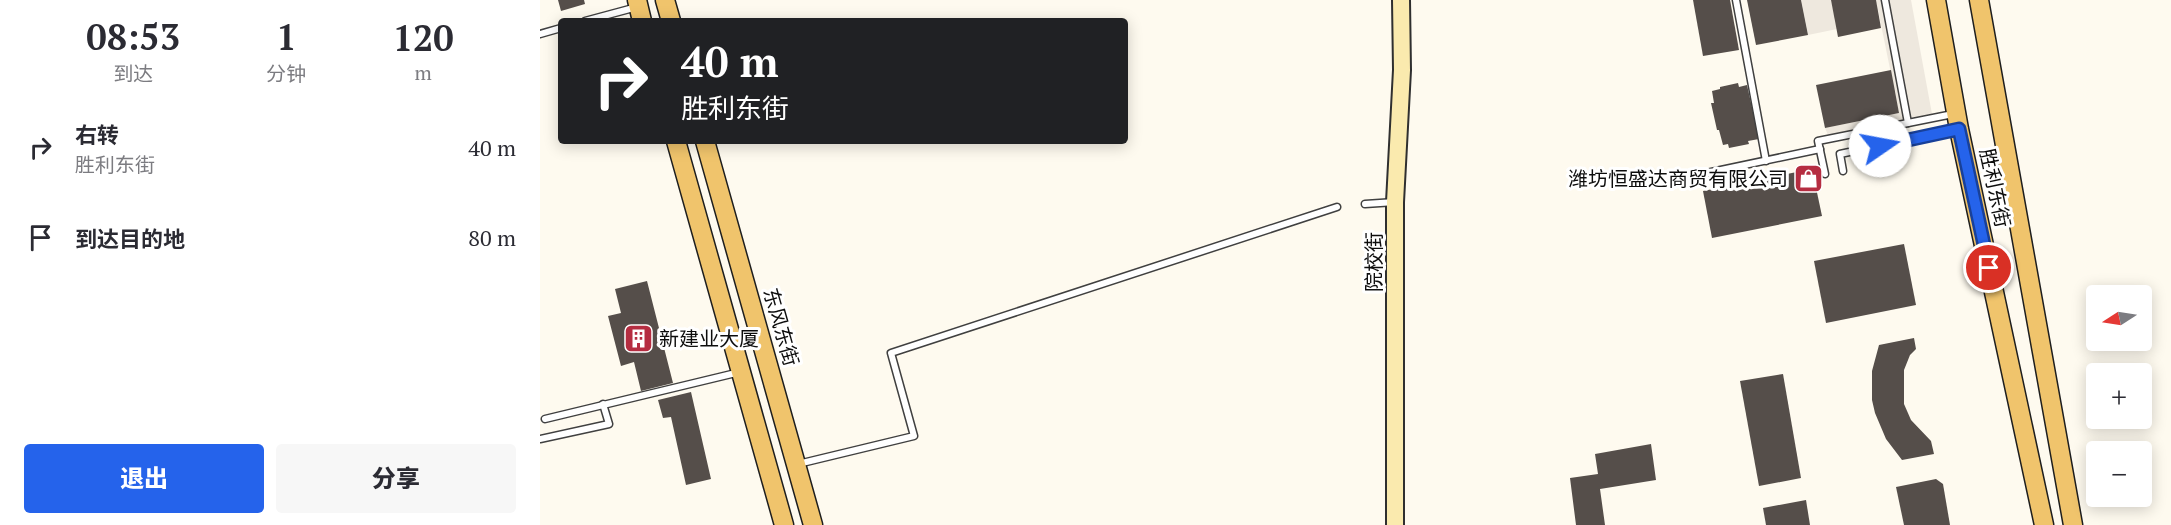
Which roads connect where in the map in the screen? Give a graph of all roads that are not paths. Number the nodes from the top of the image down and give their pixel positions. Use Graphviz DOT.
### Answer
graph roads {
  1 [pos="665,0"];
  2 [pos="1401,0"];
  3 [pos="1736,0"];
  4 [pos="1885,0"];
  5 [pos="1936,0"];
  6 [pos="1979,0"];
  7 [pos="639,9"];
  8 [pos="598,18"];
  9 [pos="670,18"];
  10 [pos="558,29"];
  11 [pos="540,34"];
  12 [pos="1958,121"];
  13 [pos="1908,123"];
  14 [pos="677,144"];
  15 [pos="706,144"];
  16 [pos="1820,149"];
  17 [pos="1766,161"];
  18 [pos="1843,171"];
  19 [pos="1702,174"];
  20 [pos="1825,174"];
  21 [pos="1395,202"];
  22 [pos="1365,204"];
  23 [pos="1337,207"];
  24 [pos="740,372"];
  25 [pos="603,404"];
  26 [pos="545,419"];
  27 [pos="540,439"];
  28 [pos="796,465"];
  29 [pos="784,525"];
  30 [pos="813,525"];
  31 [pos="1395,525"];
  32 [pos="2044,525"];
  33 [pos="2073,525"];
  1 -- 9 [label="main road"];
  2 -- 21 [label="street, 院校街"];
  3 -- 17 [label="lane"];
  4 -- 13 [label="lane"];
  5 -- 12 [label="main road, 胜利东街"];
  6 -- 33 [label="main road, 胜利东街"];
  7 -- 8 [label="lane"];
  10 -- 11 [label="lane"];
  12 -- 13 [label="lane"];
  12 -- 18 [label="lane"];
  12 -- 32 [label="main road, 胜利东街"];
  13 -- 16 [label="lane"];
  14 -- 24 [label="main road"];
  15 -- 28 [label="main road, 东风东街"];
  16 -- 17 [label="lane"];
  16 -- 20 [label="lane"];
  17 -- 19 [label="lane"];
  21 -- 22 [label="lane"];
  21 -- 31 [label="street, 院校街"];
  23 -- 28 [label="lane"];
  24 -- 25 [label="lane"];
  24 -- 29 [label="main road"];
  25 -- 26 [label="lane"];
  25 -- 27 [label="lane"];
  28 -- 30 [label="main road, 东风东街"];
}
